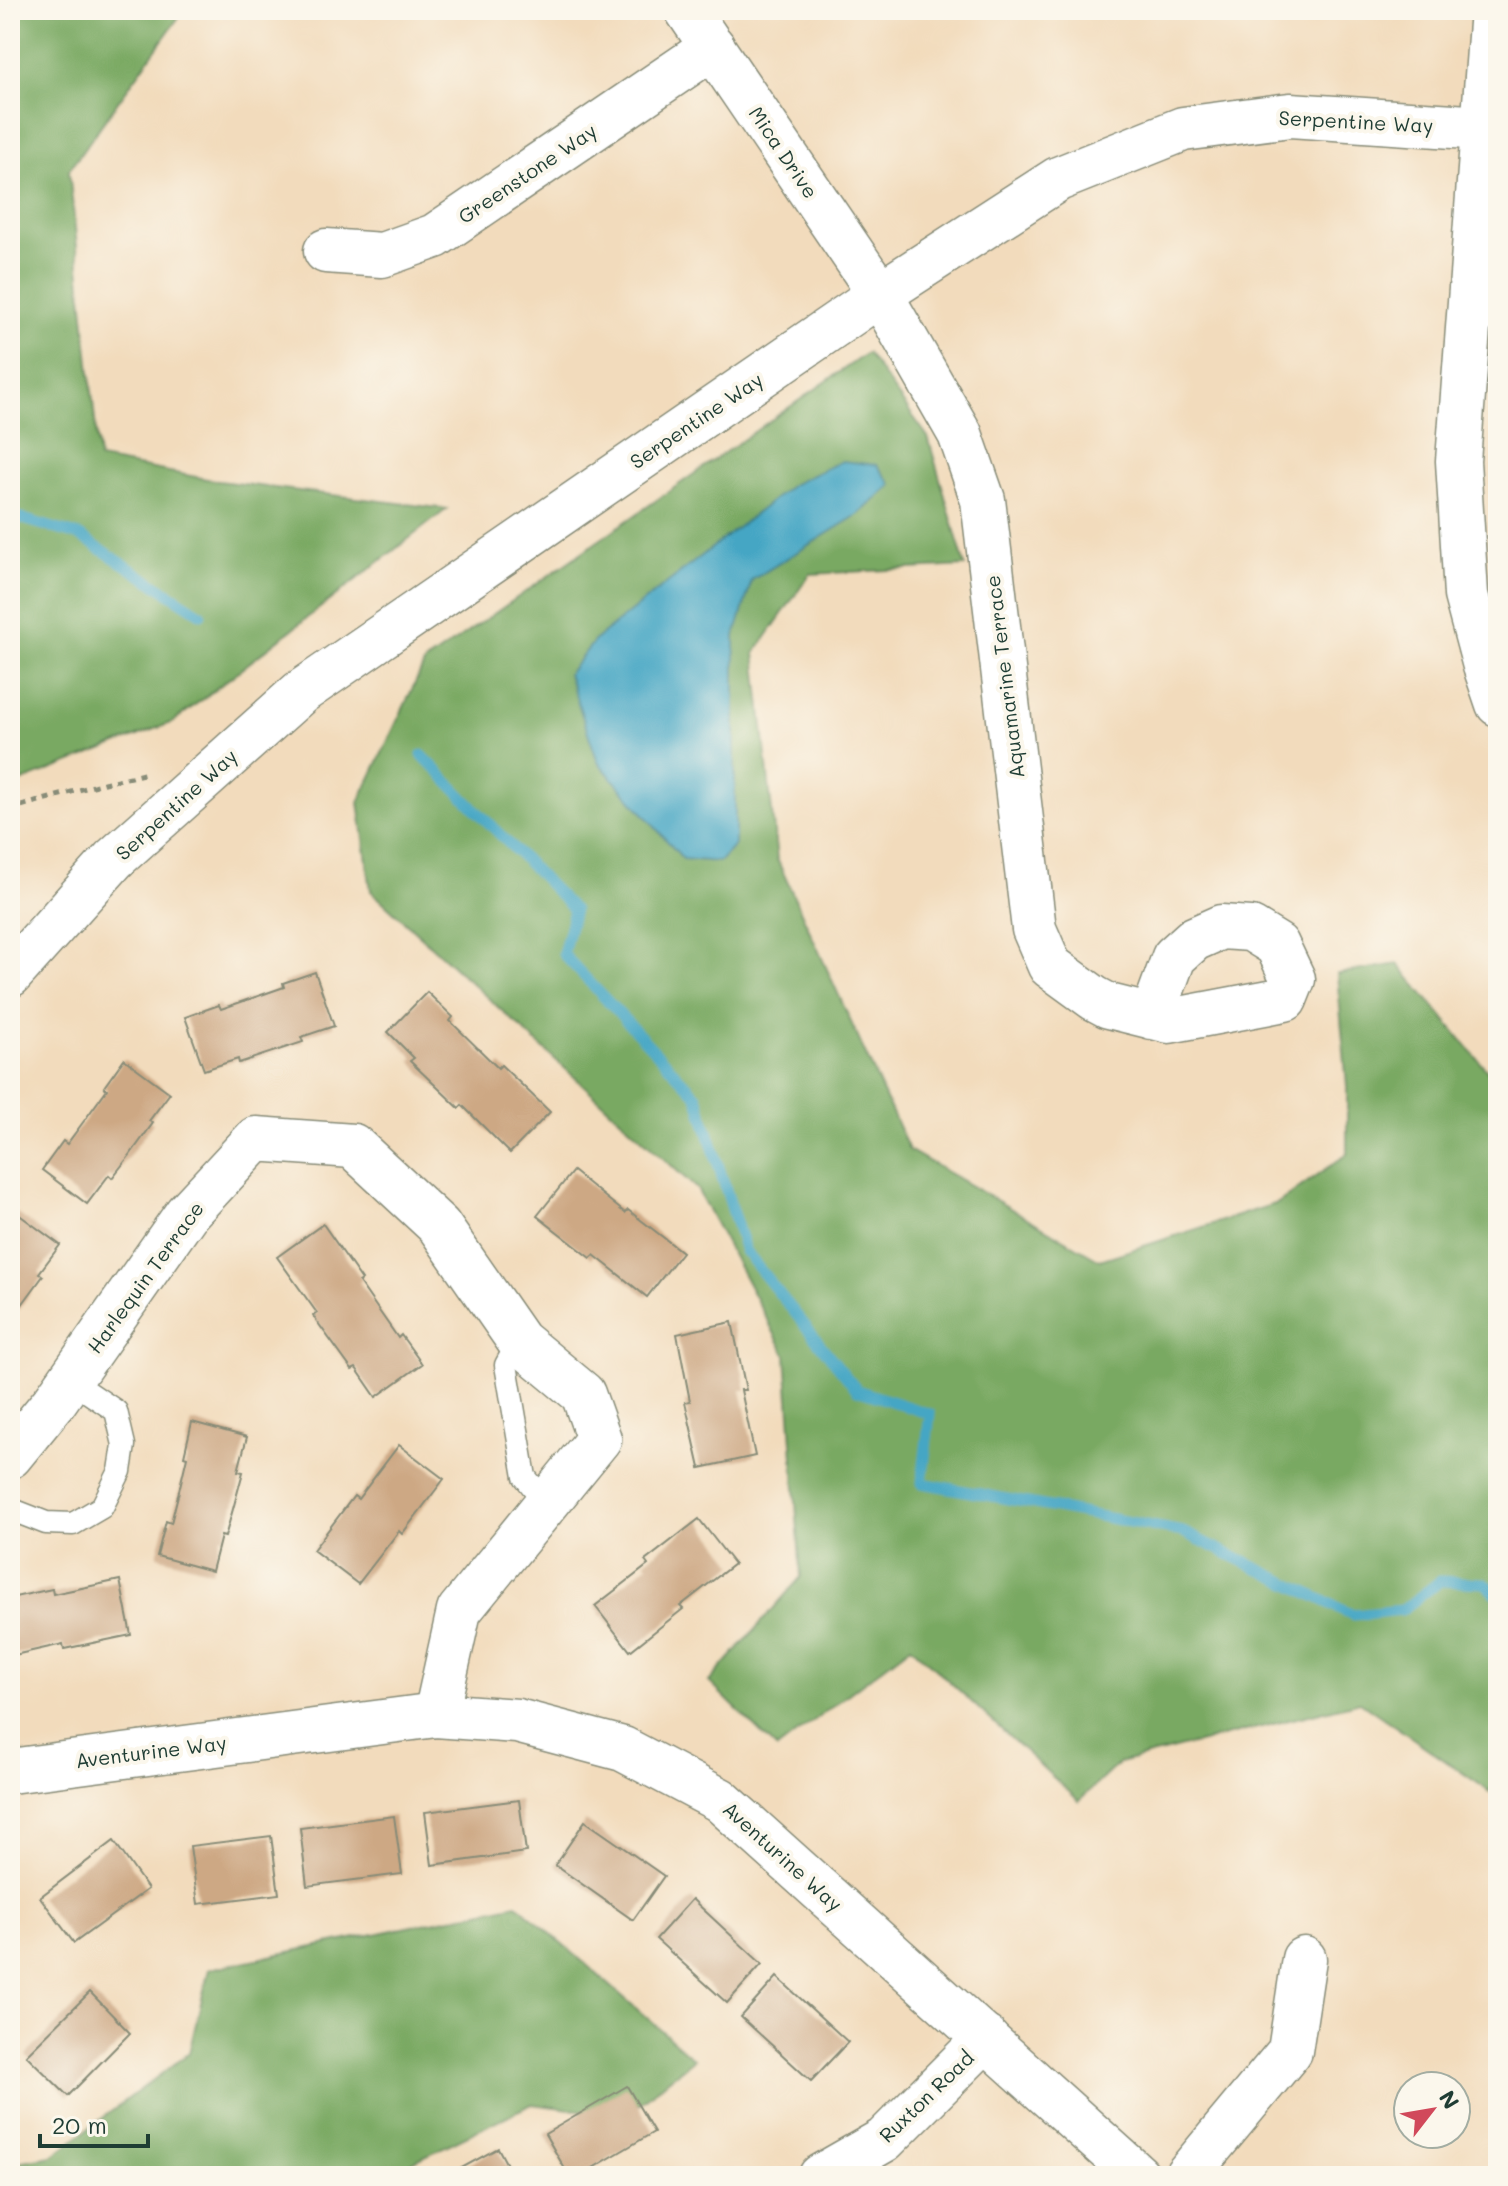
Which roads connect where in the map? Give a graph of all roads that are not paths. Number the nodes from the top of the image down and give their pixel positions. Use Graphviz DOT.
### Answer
graph roads {
  1 [pos="687,10"];
  2 [pos="1492,10"];
  3 [pos="713,47"];
  4 [pos="1491,128"];
  5 [pos="326,251"];
  6 [pos="880,294"];
  7 [pos="1498,704"];
  8 [pos="10,975"];
  9 [pos="1152,1017"];
  10 [pos="519,1341"];
  11 [pos="70,1380"];
  12 [pos="10,1456"];
  13 [pos="546,1503"];
  14 [pos="10,1509"];
  15 [pos="436,1715"];
  16 [pos="10,1771"];
  17 [pos="1304,1959"];
  18 [pos="986,2038"];
  19 [pos="821,2176"];
  20 [pos="1138,2176"];
  21 [pos="1186,2176"];
  1 -- 3 [label="street, Mica Drive"];
  2 -- 4 [label="street"];
  3 -- 5 [label="street, Greenstone Way"];
  3 -- 6 [label="street, Mica Drive"];
  4 -- 6 [label="street, Serpentine Way"];
  4 -- 7 [label="street"];
  6 -- 8 [label="street, Serpentine Way"];
  6 -- 9 [label="street, Aquamarine Terrace"];
  10 -- 11 [label="street, Harlequin Terrace"];
  10 -- 13 [label="lane"];
  10 -- 13 [label="street, Harlequin Terrace"];
  11 -- 12 [label="street, Harlequin Terrace"];
  11 -- 14 [label="lane"];
  13 -- 15 [label="street, Harlequin Terrace"];
  15 -- 16 [label="street, Aventurine Way"];
  15 -- 18 [label="street, Aventurine Way"];
  17 -- 21 [label="street"];
  18 -- 19 [label="street, Ruxton Road"];
  18 -- 20 [label="street, Aventurine Way"];
}
